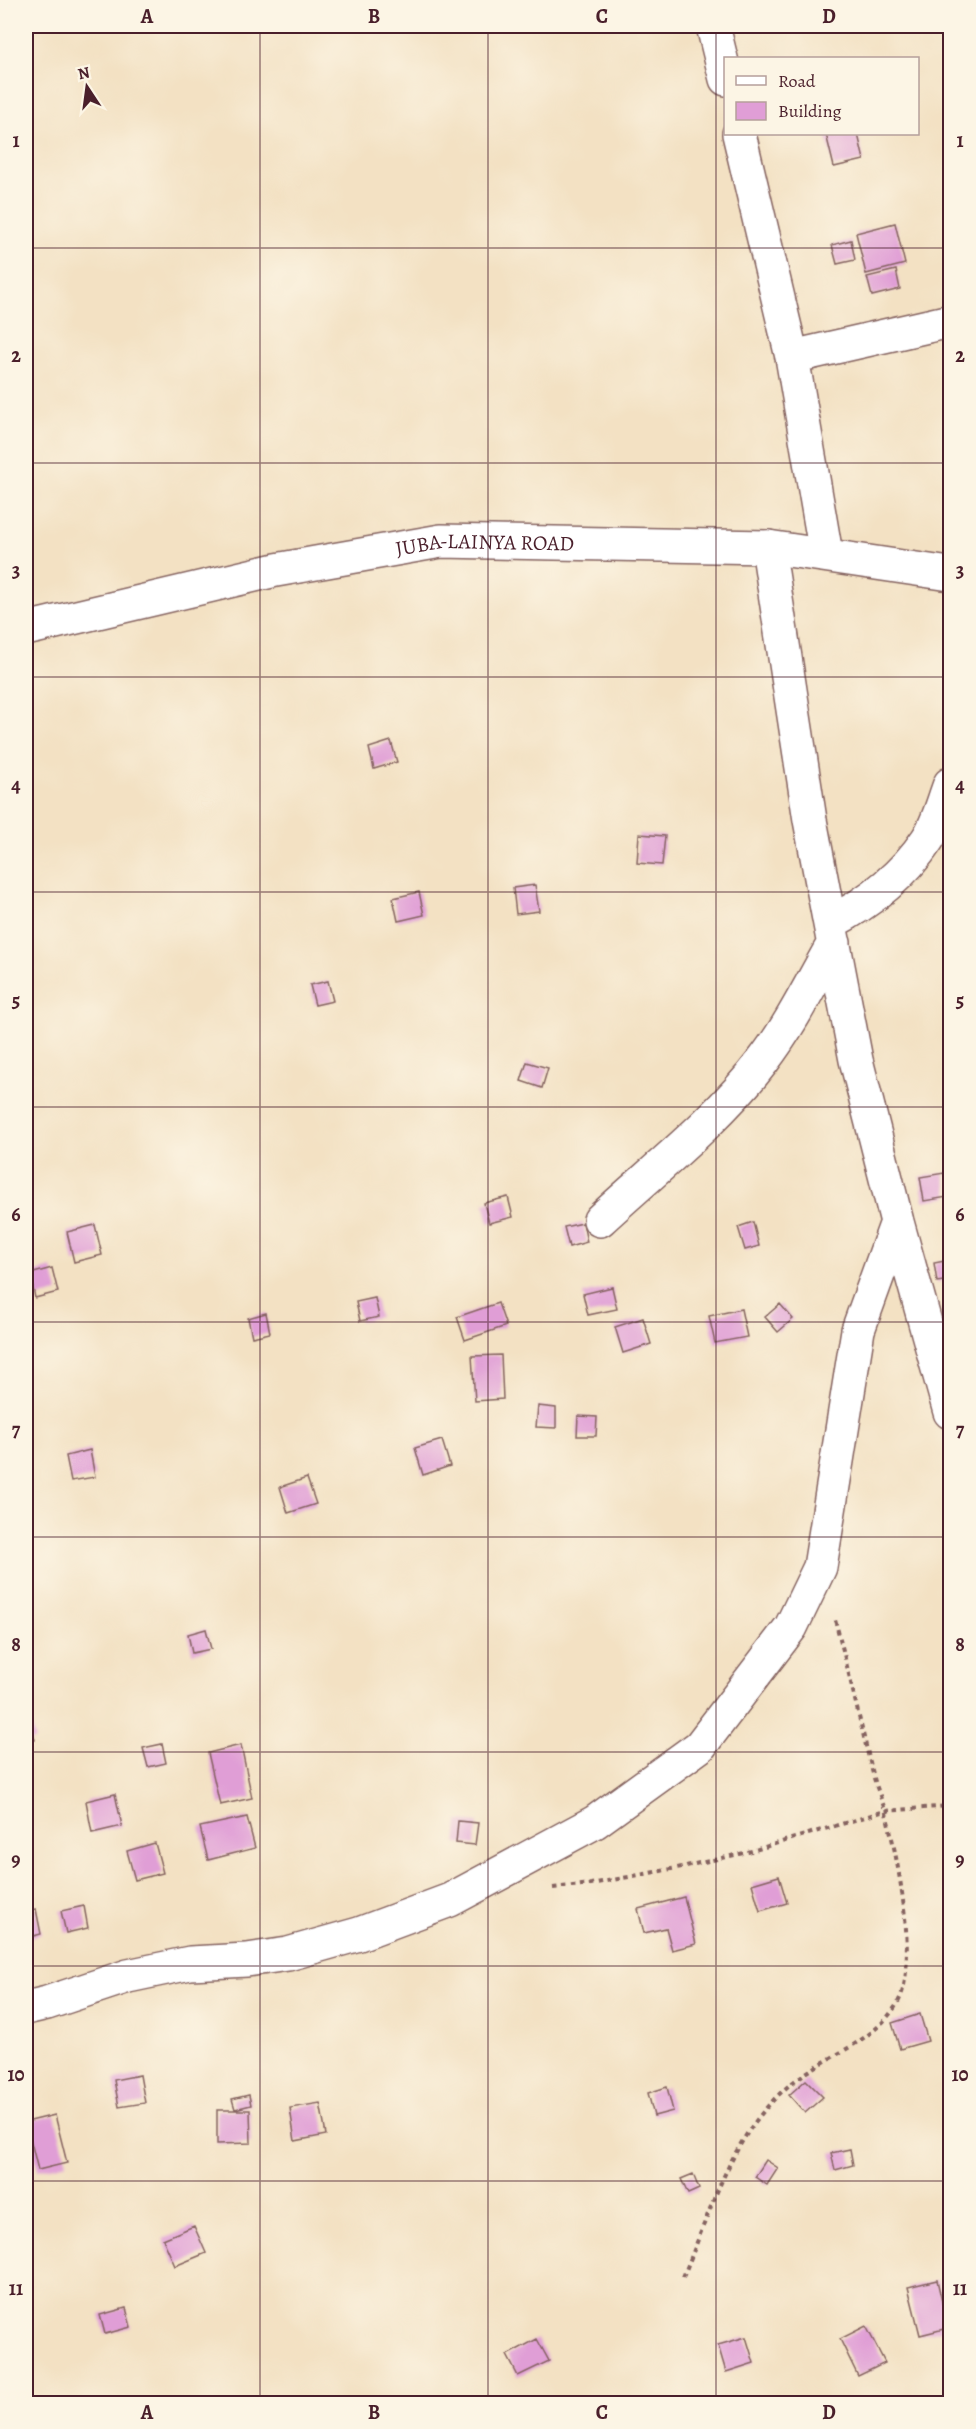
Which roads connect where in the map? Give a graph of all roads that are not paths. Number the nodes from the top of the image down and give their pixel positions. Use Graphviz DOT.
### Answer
graph roads {
  1 [pos="712,26"];
  2 [pos="724,71"];
  3 [pos="738,135"];
  4 [pos="951,321"];
  5 [pos="792,357"];
  6 [pos="768,547"];
  7 [pos="826,554"];
  8 [pos="951,574"];
  9 [pos="26,629"];
  10 [pos="951,784"];
  11 [pos="832,933"];
  12 [pos="600,1220"];
  13 [pos="897,1222"];
  14 [pos="950,1412"];
  15 [pos="26,2008"];
  1 -- 2 [label="street"];
  3 -- 5 [label="street"];
  4 -- 5 [label="street"];
  5 -- 7 [label="street"];
  6 -- 7 [label="street, JUBA-LAINYA ROAD"];
  6 -- 9 [label="street, JUBA-LAINYA ROAD"];
  6 -- 11 [label="street"];
  7 -- 8 [label="street, JUBA-LAINYA ROAD"];
  10 -- 11 [label="street"];
  11 -- 12 [label="street"];
  11 -- 13 [label="street"];
  13 -- 14 [label="street"];
  13 -- 15 [label="street"];
}
